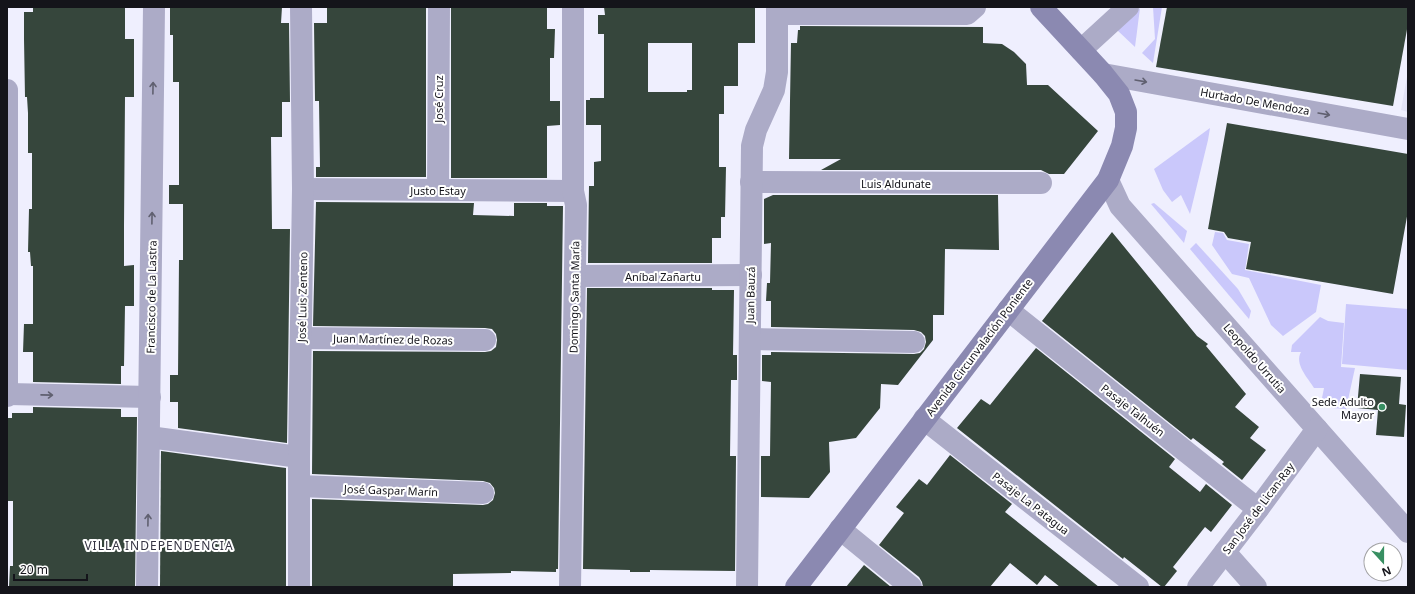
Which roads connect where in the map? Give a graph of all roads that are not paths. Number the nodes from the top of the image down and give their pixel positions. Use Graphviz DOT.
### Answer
graph roads {
  1 [pos="154,7"];
  2 [pos="301,7"];
  3 [pos="439,7"];
  4 [pos="573,7"];
  5 [pos="975,7"];
  6 [pos="1041,7"];
  7 [pos="1128,7"];
  8 [pos="777,11"];
  9 [pos="1081,50"];
  10 [pos="1103,74"];
  11 [pos="7,90"];
  12 [pos="1408,129"];
  13 [pos="1108,180"];
  14 [pos="752,182"];
  15 [pos="1042,183"];
  16 [pos="303,189"];
  17 [pos="438,190"];
  18 [pos="573,191"];
  19 [pos="751,275"];
  20 [pos="575,276"];
  21 [pos="1008,310"];
  22 [pos="301,338"];
  23 [pos="750,339"];
  24 [pos="485,340"];
  25 [pos="914,342"];
  26 [pos="7,395"];
  27 [pos="150,397"];
  28 [pos="924,419"];
  29 [pos="1317,429"];
  30 [pos="149,437"];
  31 [pos="299,457"];
  32 [pos="299,486"];
  33 [pos="483,493"];
  34 [pos="1258,509"];
  35 [pos="840,530"];
  36 [pos="1408,532"];
  37 [pos="1225,552"];
  38 [pos="148,587"];
  39 [pos="298,587"];
  40 [pos="570,587"];
  41 [pos="747,587"];
  42 [pos="796,587"];
  43 [pos="911,587"];
  44 [pos="1138,587"];
  45 [pos="1198,587"];
  46 [pos="1256,587"];
  27 -- 1 [label="street, Francisco de La Lastra, one-way"];
  2 -- 16 [label="street, José Luis Zenteno"];
  3 -- 17 [label="street, José Cruz"];
  4 -- 18 [label="street, Domingo Santa María"];
  5 -- 8 [label="street"];
  6 -- 9 [label="street, Avenida Circunvalación Poniente"];
  7 -- 9 [label="street"];
  8 -- 14 [label="street, Juan Bauzá"];
  9 -- 10 [label="street, Avenida Circunvalación Poniente"];
  10 -- 12 [label="street, Hurtado De Mendoza, one-way"];
  10 -- 13 [label="street, Avenida Circunvalación Poniente"];
  11 -- 26 [label="street"];
  13 -- 21 [label="street, Avenida Circunvalación Poniente"];
  13 -- 29 [label="street, Leopoldo Urrutia"];
  14 -- 15 [label="street, Luis Aldunate"];
  14 -- 19 [label="street, Juan Bauzá"];
  16 -- 17 [label="street, Justo Estay"];
  16 -- 22 [label="street, José Luis Zenteno"];
  17 -- 18 [label="street, Justo Estay"];
  18 -- 20 [label="street, Domingo Santa María"];
  19 -- 20 [label="street, Aníbal Zañartu"];
  19 -- 23 [label="street, Juan Bauzá"];
  20 -- 40 [label="street, Domingo Santa María"];
  21 -- 28 [label="street, Avenida Circunvalación Poniente"];
  21 -- 34 [label="street, Pasaje Talhuén"];
  22 -- 24 [label="street, Juan Martínez de Rozas"];
  22 -- 31 [label="street, José Luis Zenteno"];
  23 -- 25 [label="street"];
  23 -- 41 [label="street, Juan Bauzá"];
  26 -- 27 [label="street, one-way"];
  27 -- 30 [label="street, Francisco de La Lastra"];
  28 -- 35 [label="street, Avenida Circunvalación Poniente"];
  28 -- 44 [label="street, Pasaje La Patagua"];
  29 -- 34 [label="street, San José de Lican-Ray"];
  29 -- 36 [label="street, Leopoldo Urrutia"];
  30 -- 31 [label="street"];
  38 -- 30 [label="street, Francisco de La Lastra, one-way"];
  31 -- 32 [label="street, José Luis Zenteno"];
  32 -- 33 [label="street, José Gaspar Marín"];
  32 -- 39 [label="street, José Luis Zenteno"];
  34 -- 37 [label="street, San José de Lican-Ray"];
  35 -- 42 [label="street, Avenida Circunvalación Poniente"];
  35 -- 43 [label="street"];
  37 -- 45 [label="street, San José de Lican-Ray"];
  37 -- 46 [label="street"];
}
